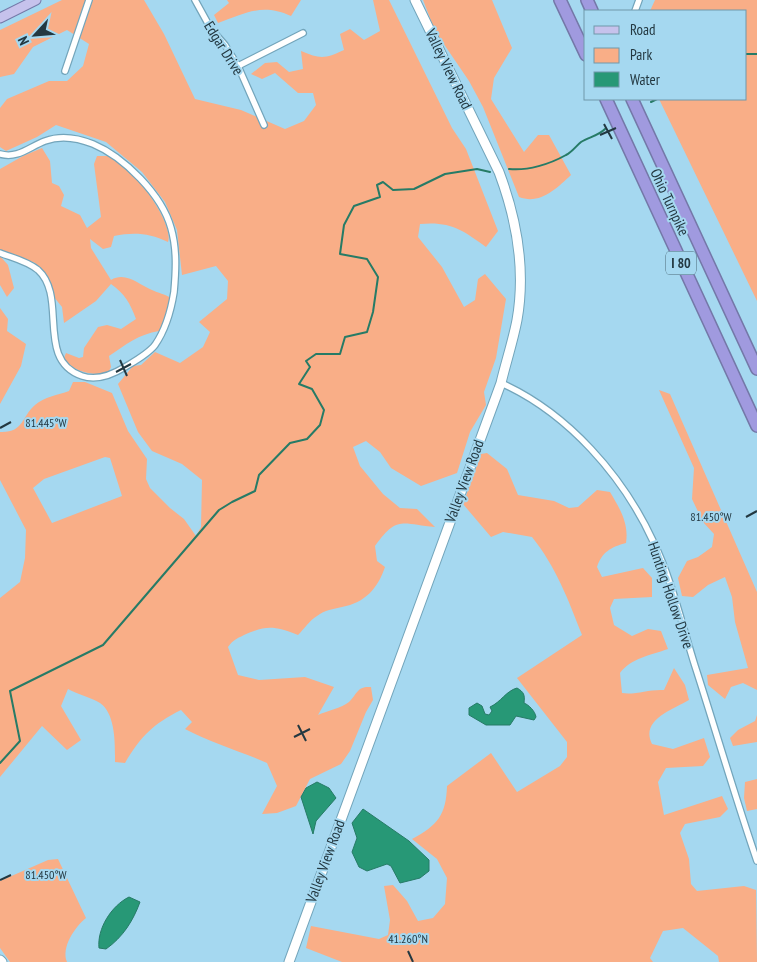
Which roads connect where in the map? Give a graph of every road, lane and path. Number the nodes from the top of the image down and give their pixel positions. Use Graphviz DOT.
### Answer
graph roads {
  1 [pos="36,0"];
  2 [pos="89,0"];
  3 [pos="195,0"];
  4 [pos="415,0"];
  5 [pos="560,0"];
  6 [pos="0,18"];
  7 [pos="303,33"];
  8 [pos="584,51"];
  9 [pos="238,66"];
  10 [pos="65,70"];
  11 [pos="606,100"];
  12 [pos="632,100"];
  13 [pos="264,125"];
  14 [pos="0,154"];
  15 [pos="0,253"];
  16 [pos="757,369"];
  17 [pos="501,383"];
  18 [pos="757,426"];
  19 [pos="757,861"];
  20 [pos="288,962"];
  1 -- 6 [label="main road"];
  2 -- 10 [label="street"];
  3 -- 9 [label="street, Edgar Drive"];
  4 -- 17 [label="main road, Valley View Road"];
  5 -- 8 [label="highway"];
  7 -- 9 [label="street"];
  9 -- 13 [label="street, Edgar Drive"];
  11 -- 18 [label="highway, Ohio Turnpike / I 80"];
  12 -- 16 [label="highway, Ohio Turnpike / I 80"];
  14 -- 15 [label="street"];
  17 -- 19 [label="street, Hunting Hollow Drive"];
  17 -- 20 [label="main road, Valley View Road"];
}
